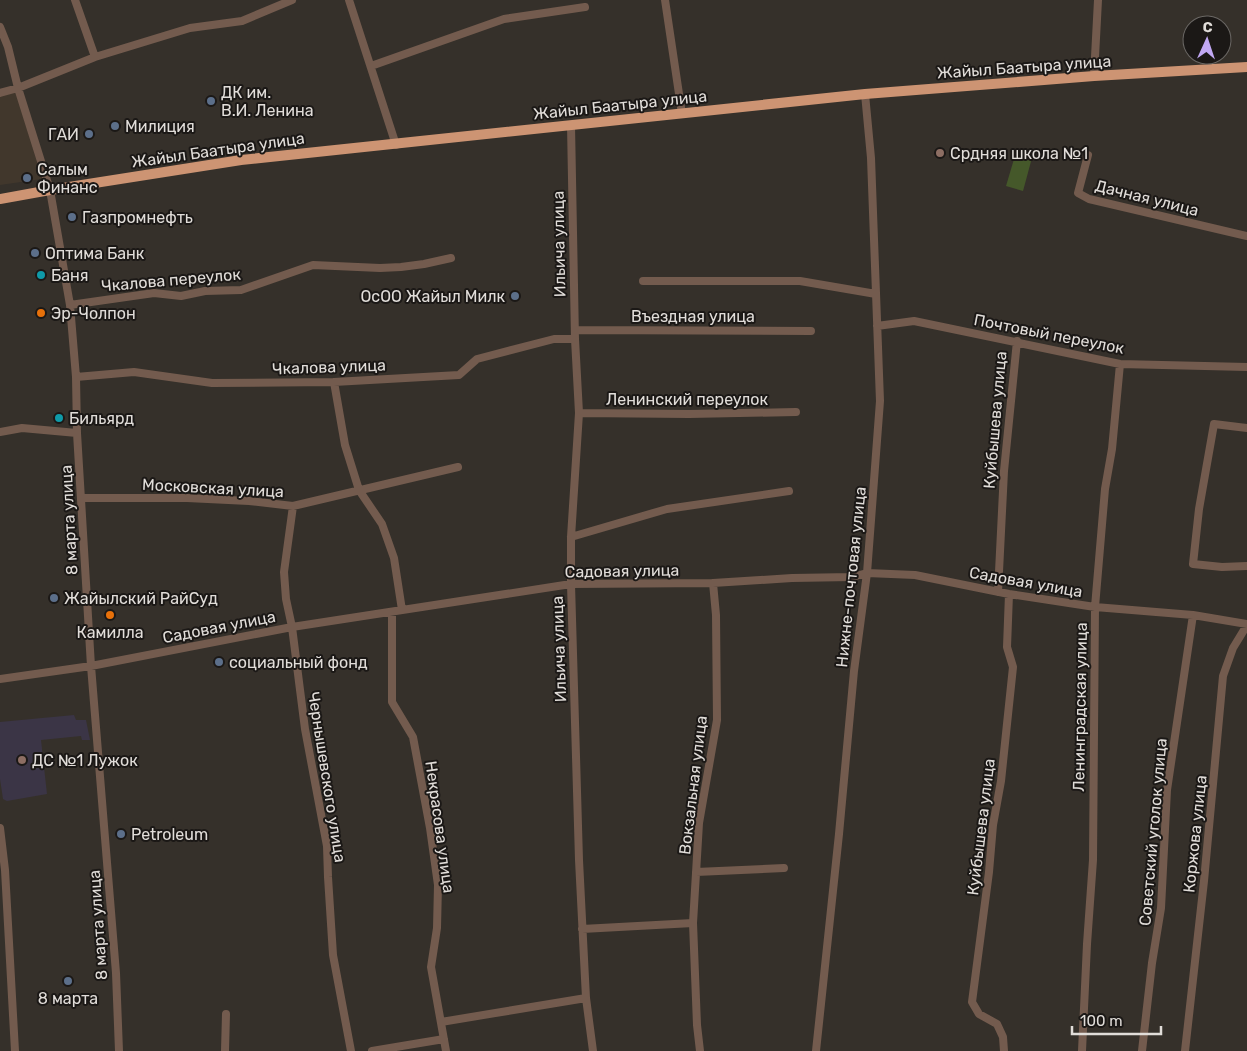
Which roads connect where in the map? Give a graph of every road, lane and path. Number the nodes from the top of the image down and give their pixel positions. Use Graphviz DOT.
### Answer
graph roads {
  1 [pos="75,0"];
  2 [pos="292,0"];
  3 [pos="349,0"];
  4 [pos="665,0"];
  5 [pos="1098,0"];
  6 [pos="585,7"];
  7 [pos="0,27"];
  8 [pos="95,57"];
  9 [pos="371,66"];
  10 [pos="1247,67"];
  11 [pos="1094,76"];
  12 [pos="18,88"];
  13 [pos="0,93"];
  14 [pos="865,100"];
  15 [pos="682,114"];
  16 [pos="571,126"];
  17 [pos="396,144"];
  18 [pos="1088,156"];
  19 [pos="50,190"];
  20 [pos="0,199"];
  21 [pos="1247,236"];
  22 [pos="451,258"];
  23 [pos="643,281"];
  24 [pos="876,294"];
  25 [pos="70,305"];
  26 [pos="877,326"];
  27 [pos="811,331"];
  28 [pos="575,334"];
  29 [pos="1016,341"];
  30 [pos="1120,364"];
  31 [pos="1247,367"];
  32 [pos="76,378"];
  33 [pos="334,382"];
  34 [pos="796,412"];
  35 [pos="578,413"];
  36 [pos="1247,428"];
  37 [pos="0,432"];
  38 [pos="77,433"];
  39 [pos="458,467"];
  40 [pos="359,490"];
  41 [pos="789,491"];
  42 [pos="81,498"];
  43 [pos="293,506"];
  44 [pos="571,537"];
  45 [pos="1247,566"];
  46 [pos="867,573"];
  47 [pos="713,583"];
  48 [pos="571,584"];
  49 [pos="998,592"];
  50 [pos="1009,594"];
  51 [pos="1095,607"];
  52 [pos="402,610"];
  53 [pos="392,612"];
  54 [pos="1192,615"];
  55 [pos="1247,625"];
  56 [pos="292,627"];
  57 [pos="91,666"];
  58 [pos="0,679"];
  59 [pos="0,828"];
  60 [pos="784,868"];
  61 [pos="696,872"];
  62 [pos="693,923"];
  63 [pos="582,929"];
  64 [pos="586,998"];
  65 [pos="226,1014"];
  66 [pos="441,1022"];
  67 [pos="444,1039"];
  68 [pos="15,1051"];
  69 [pos="119,1051"];
  70 [pos="225,1051"];
  71 [pos="351,1051"];
  72 [pos="372,1051"];
  73 [pos="446,1051"];
  74 [pos="592,1051"];
  75 [pos="700,1051"];
  76 [pos="816,1051"];
  77 [pos="1004,1051"];
  78 [pos="1082,1051"];
  79 [pos="1142,1051"];
  80 [pos="1185,1051"];
  1 -- 8 [label="street"];
  2 -- 8 [label="street"];
  3 -- 9 [label="street"];
  4 -- 15 [label="street"];
  5 -- 11 [label="street"];
  6 -- 9 [label="street"];
  7 -- 12 [label="street, 8 марта улица"];
  8 -- 12 [label="street"];
  9 -- 17 [label="street"];
  10 -- 11 [label="highway, Жайыл Баатыра улица"];
  11 -- 14 [label="highway, Жайыл Баатыра улица"];
  12 -- 13 [label="street"];
  12 -- 19 [label="street, 8 марта улица"];
  14 -- 15 [label="highway, Жайыл Баатыра улица"];
  14 -- 24 [label="street, Нижне-почтовая улица"];
  15 -- 16 [label="highway, Жайыл Баатыра улица"];
  16 -- 17 [label="highway, Жайыл Баатыра улица"];
  16 -- 28 [label="street, Ильича улица"];
  17 -- 19 [label="highway, Жайыл Баатыра улица"];
  18 -- 21 [label="street, Дачная улица"];
  19 -- 20 [label="highway, Жайыл Баатыра улица"];
  19 -- 25 [label="street, 8 марта улица"];
  22 -- 25 [label="street, Чкалова переулок"];
  23 -- 24 [label="street"];
  24 -- 26 [label="street, Нижне-почтовая улица"];
  25 -- 32 [label="street, 8 марта улица"];
  26 -- 29 [label="street, Почтовый переулок"];
  26 -- 46 [label="street, Нижне-почтовая улица"];
  27 -- 28 [label="street, Въездная улица"];
  28 -- 33 [label="street, Чкалова улица"];
  28 -- 35 [label="street, Ильича улица"];
  29 -- 30 [label="street, Почтовый переулок"];
  29 -- 49 [label="street, Куйбышева улица"];
  30 -- 31 [label="street, Почтовый переулок"];
  30 -- 51 [label="street, Ленинградская улица"];
  32 -- 33 [label="street, Чкалова улица"];
  32 -- 38 [label="street, 8 марта улица"];
  33 -- 40 [label="street"];
  34 -- 35 [label="street, Ленинский переулок"];
  35 -- 44 [label="street, Ильича улица"];
  36 -- 45 [label="street"];
  37 -- 38 [label="street"];
  38 -- 42 [label="street, 8 марта улица"];
  39 -- 40 [label="street, Московская улица"];
  40 -- 43 [label="street, Московская улица"];
  40 -- 52 [label="street"];
  41 -- 44 [label="street"];
  42 -- 43 [label="street, Московская улица"];
  42 -- 57 [label="street, 8 марта улица"];
  43 -- 56 [label="street, Чернышевского улица"];
  44 -- 48 [label="street, Ильича улица"];
  46 -- 47 [label="street, Садовая улица"];
  46 -- 49 [label="street, Садовая улица"];
  46 -- 76 [label="street, Нижне-почтовая улица"];
  47 -- 48 [label="street, Садовая улица"];
  47 -- 61 [label="street, Вокзальная улица"];
  48 -- 52 [label="street, Садовая улица"];
  48 -- 63 [label="street, Ильича улица"];
  49 -- 50 [label="street, Садовая улица"];
  50 -- 51 [label="street, Садовая улица"];
  50 -- 77 [label="street, Куйбышева улица"];
  51 -- 54 [label="street, Садовая улица"];
  51 -- 78 [label="street, Ленинградская улица"];
  52 -- 53 [label="street, Садовая улица"];
  53 -- 56 [label="street, Садовая улица"];
  53 -- 66 [label="street, Некрасова улица"];
  54 -- 55 [label="street, Садовая улица"];
  54 -- 79 [label="street, Советский уголок улица"];
  55 -- 80 [label="street, Коржова улица"];
  56 -- 57 [label="street, Садовая улица"];
  56 -- 71 [label="street, Чернышевского улица"];
  57 -- 58 [label="street, Садовая улица"];
  57 -- 69 [label="street, 8 марта улица"];
  59 -- 68 [label="street"];
  60 -- 61 [label="street"];
  61 -- 62 [label="street, Вокзальная улица"];
  62 -- 63 [label="street"];
  62 -- 75 [label="street, Вокзальная улица"];
  63 -- 64 [label="street, Ильича улица"];
  64 -- 66 [label="street"];
  64 -- 74 [label="street, Ильича улица"];
  65 -- 70 [label="street"];
  66 -- 67 [label="street, Некрасова улица"];
  67 -- 72 [label="street"];
  67 -- 73 [label="street, Некрасова улица"];
}
